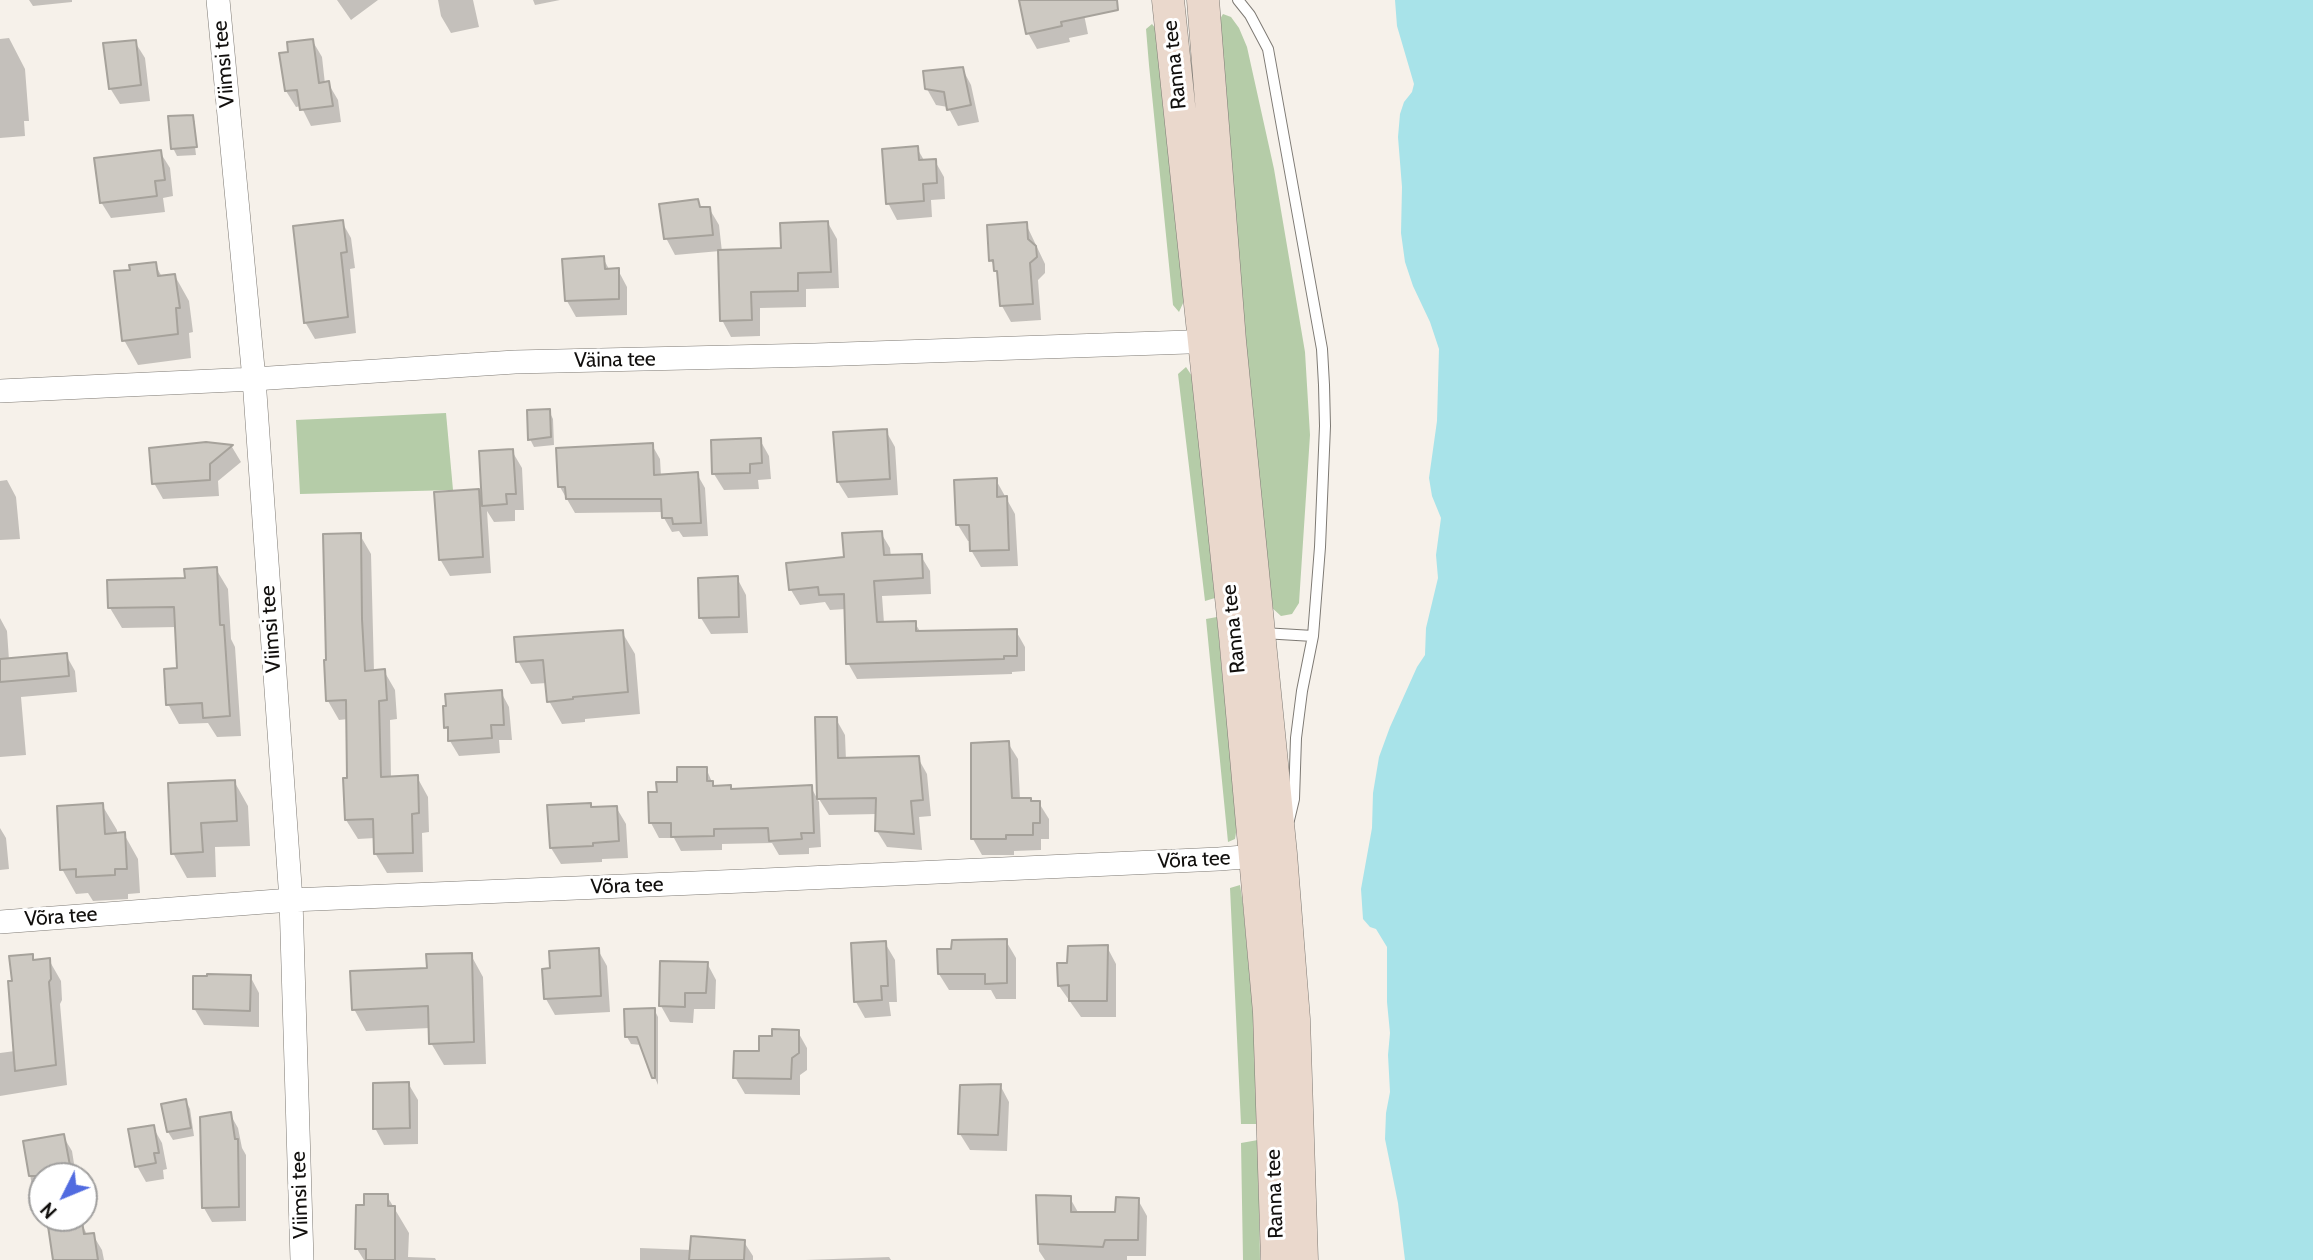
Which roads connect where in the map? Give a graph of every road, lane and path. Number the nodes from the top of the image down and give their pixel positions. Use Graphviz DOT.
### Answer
graph roads {
  1 [pos="218,0"];
  2 [pos="1168,0"];
  3 [pos="1203,0"];
  4 [pos="1238,0"];
  5 [pos="1218,341"];
  6 [pos="254,379"];
  7 [pos="0,391"];
  8 [pos="1248,634"];
  9 [pos="1313,636"];
  10 [pos="1268,855"];
  11 [pos="291,900"];
  12 [pos="0,922"];
  13 [pos="302,1260"];
  14 [pos="1277,1260"];
  15 [pos="1302,1260"];
  1 -- 6 [label="street, Viimsi tee"];
  2 -- 5 [label="main road, Ranna tee"];
  3 -- 5 [label="main road, Ranna tee"];
  4 -- 9 [label="lane"];
  5 -- 6 [label="street, Väina tee"];
  5 -- 8 [label="main road, Ranna tee"];
  6 -- 7 [label="street, Väina tee"];
  6 -- 11 [label="street, Viimsi tee"];
  8 -- 9 [label="lane"];
  8 -- 10 [label="main road, Ranna tee"];
  9 -- 10 [label="lane"];
  10 -- 11 [label="street, Võra tee"];
  10 -- 14 [label="main road, Ranna tee"];
  10 -- 15 [label="main road, Ranna tee"];
  11 -- 12 [label="street, Võra tee"];
  11 -- 13 [label="street, Viimsi tee"];
}
